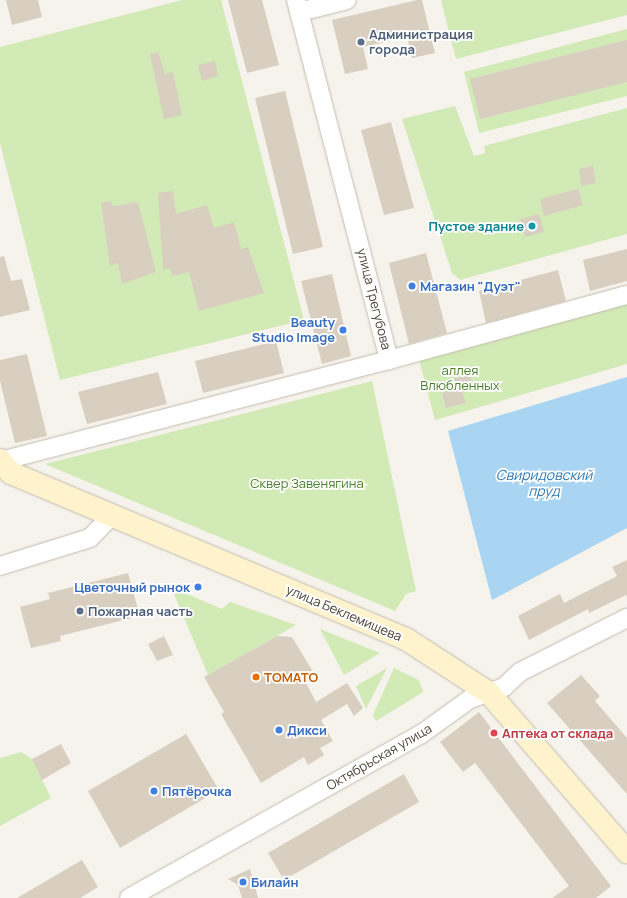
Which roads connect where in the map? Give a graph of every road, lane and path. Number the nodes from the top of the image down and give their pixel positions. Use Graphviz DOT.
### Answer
graph roads {
  1 [pos="347,0"];
  2 [pos="297,6"];
  3 [pos="627,295"];
  4 [pos="389,360"];
  5 [pos="0,461"];
  6 [pos="112,515"];
  7 [pos="0,566"];
  8 [pos="627,618"];
  9 [pos="489,693"];
  10 [pos="627,852"];
  11 [pos="129,898"];
  1 -- 2 [label="street"];
  2 -- 4 [label="street, улица Трегубова"];
  3 -- 4 [label="street, улица Трегубова"];
  4 -- 5 [label="street, улица Беклемищева"];
  5 -- 6 [label="main road, улица Беклемищева"];
  6 -- 7 [label="street"];
  6 -- 9 [label="main road, улица Беклемищева"];
  8 -- 9 [label="street, Октябрьская улица"];
  9 -- 10 [label="main road, улица Беклемищева"];
  9 -- 11 [label="street, Октябрьская улица"];
}
